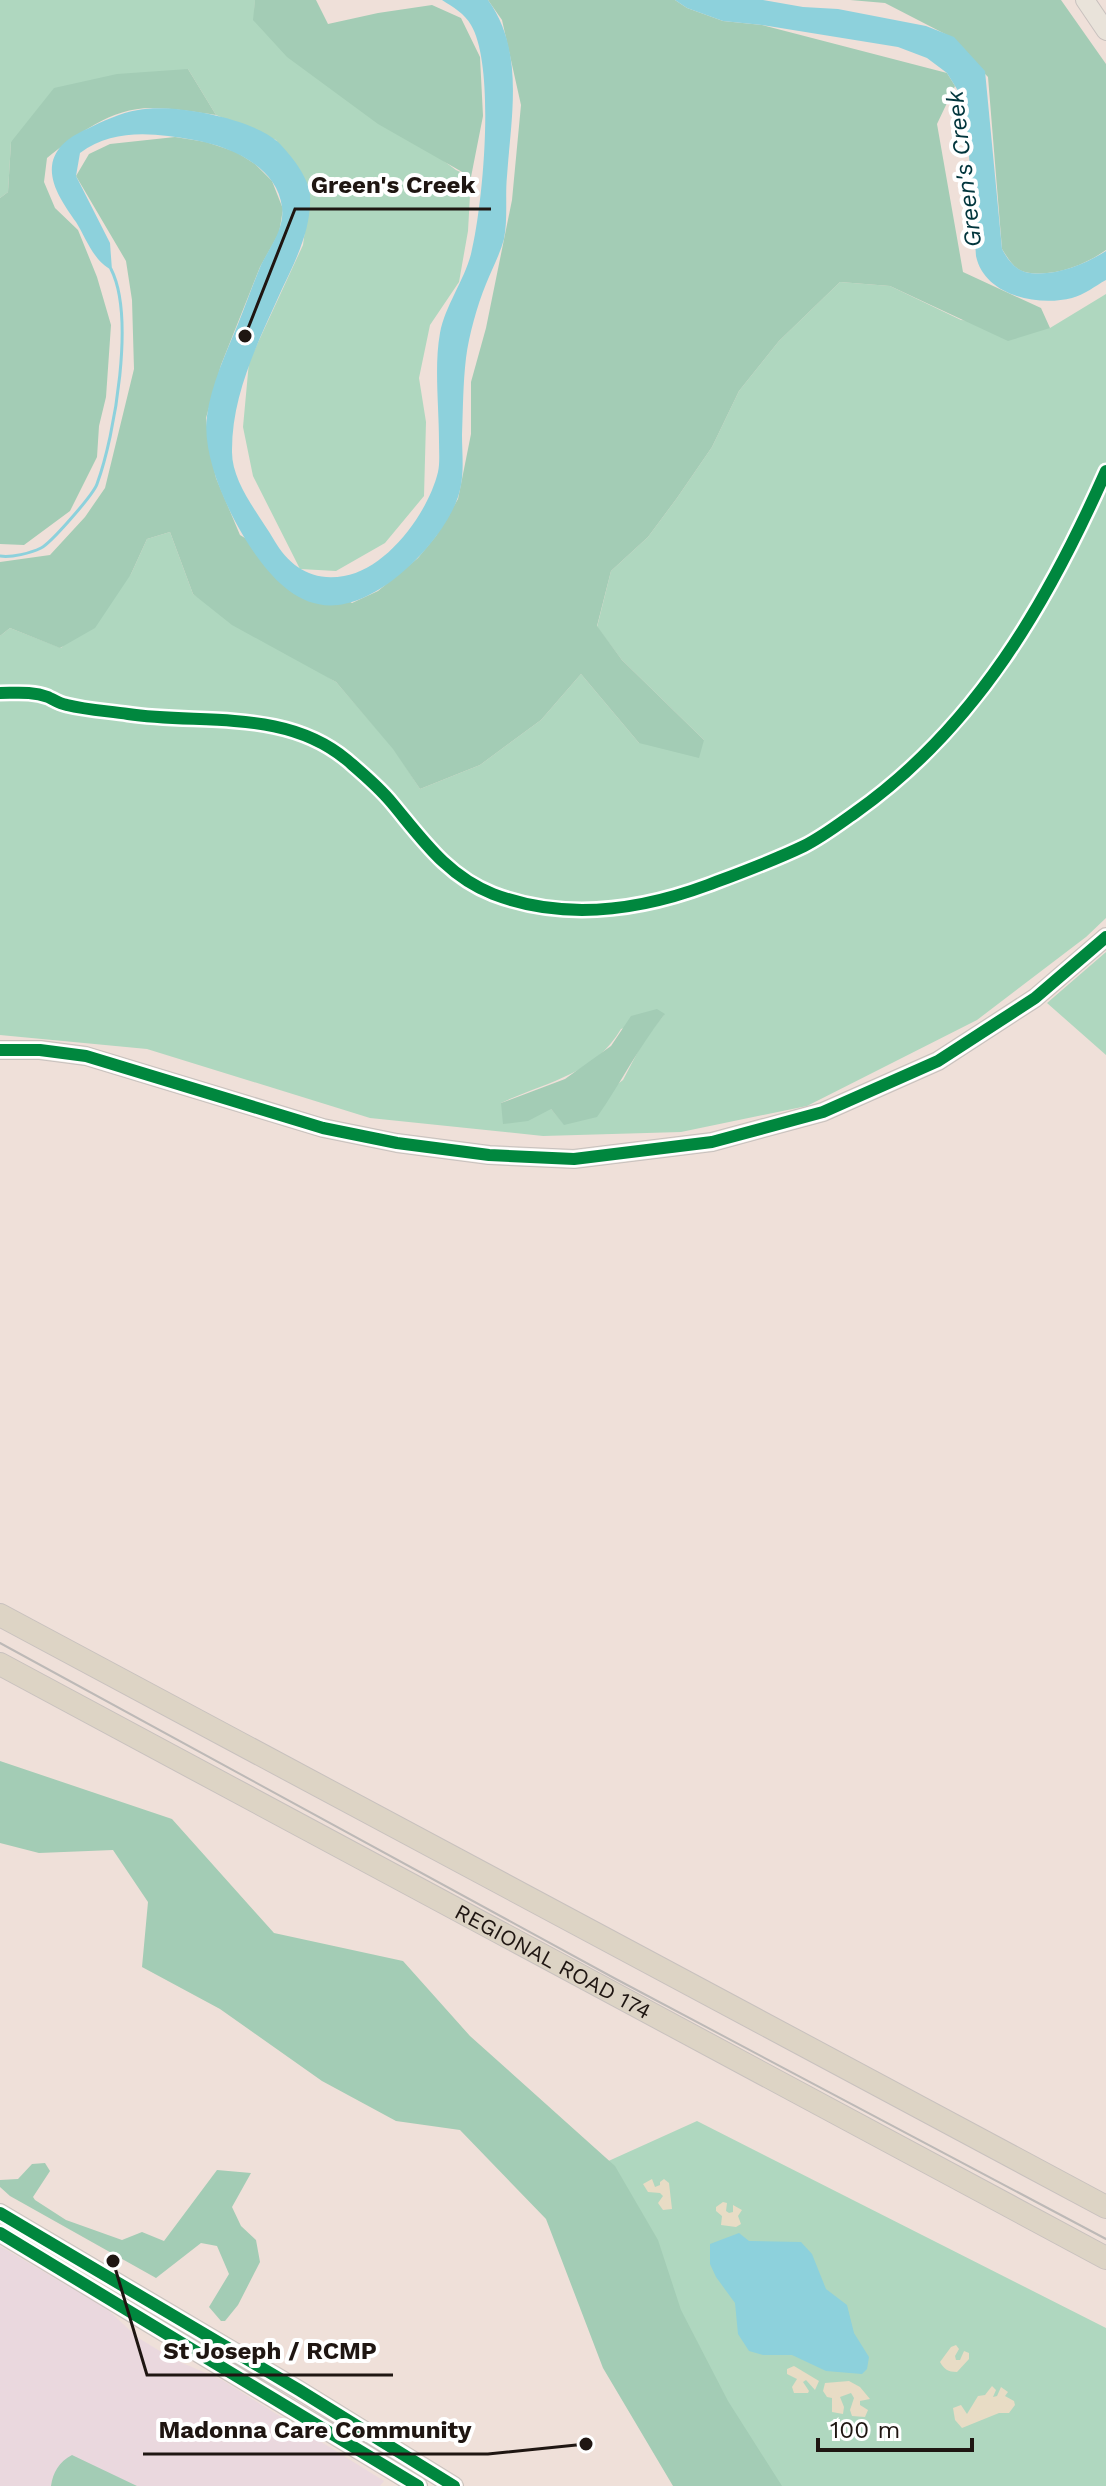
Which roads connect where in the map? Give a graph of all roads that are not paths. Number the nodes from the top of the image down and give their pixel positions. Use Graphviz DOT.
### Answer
graph roads {
  1 [pos="1085,0"];
  2 [pos="1106,31"];
  3 [pos="1106,937"];
  4 [pos="0,1050"];
  5 [pos="0,1615"];
  6 [pos="0,1664"];
  7 [pos="1106,2207"];
  8 [pos="0,2213"];
  9 [pos="0,2233"];
  10 [pos="1106,2258"];
  11 [pos="283,2391"];
  12 [pos="418,2486"];
  13 [pos="454,2486"];
  1 -- 2 [label="main road"];
  3 -- 4 [label="main road"];
  5 -- 7 [label="highway, REGIONAL ROAD 174"];
  6 -- 10 [label="highway, REGIONAL ROAD 174"];
  8 -- 11 [label="main road"];
  9 -- 11 [label="main road"];
  11 -- 12 [label="main road"];
  11 -- 13 [label="main road"];
}
